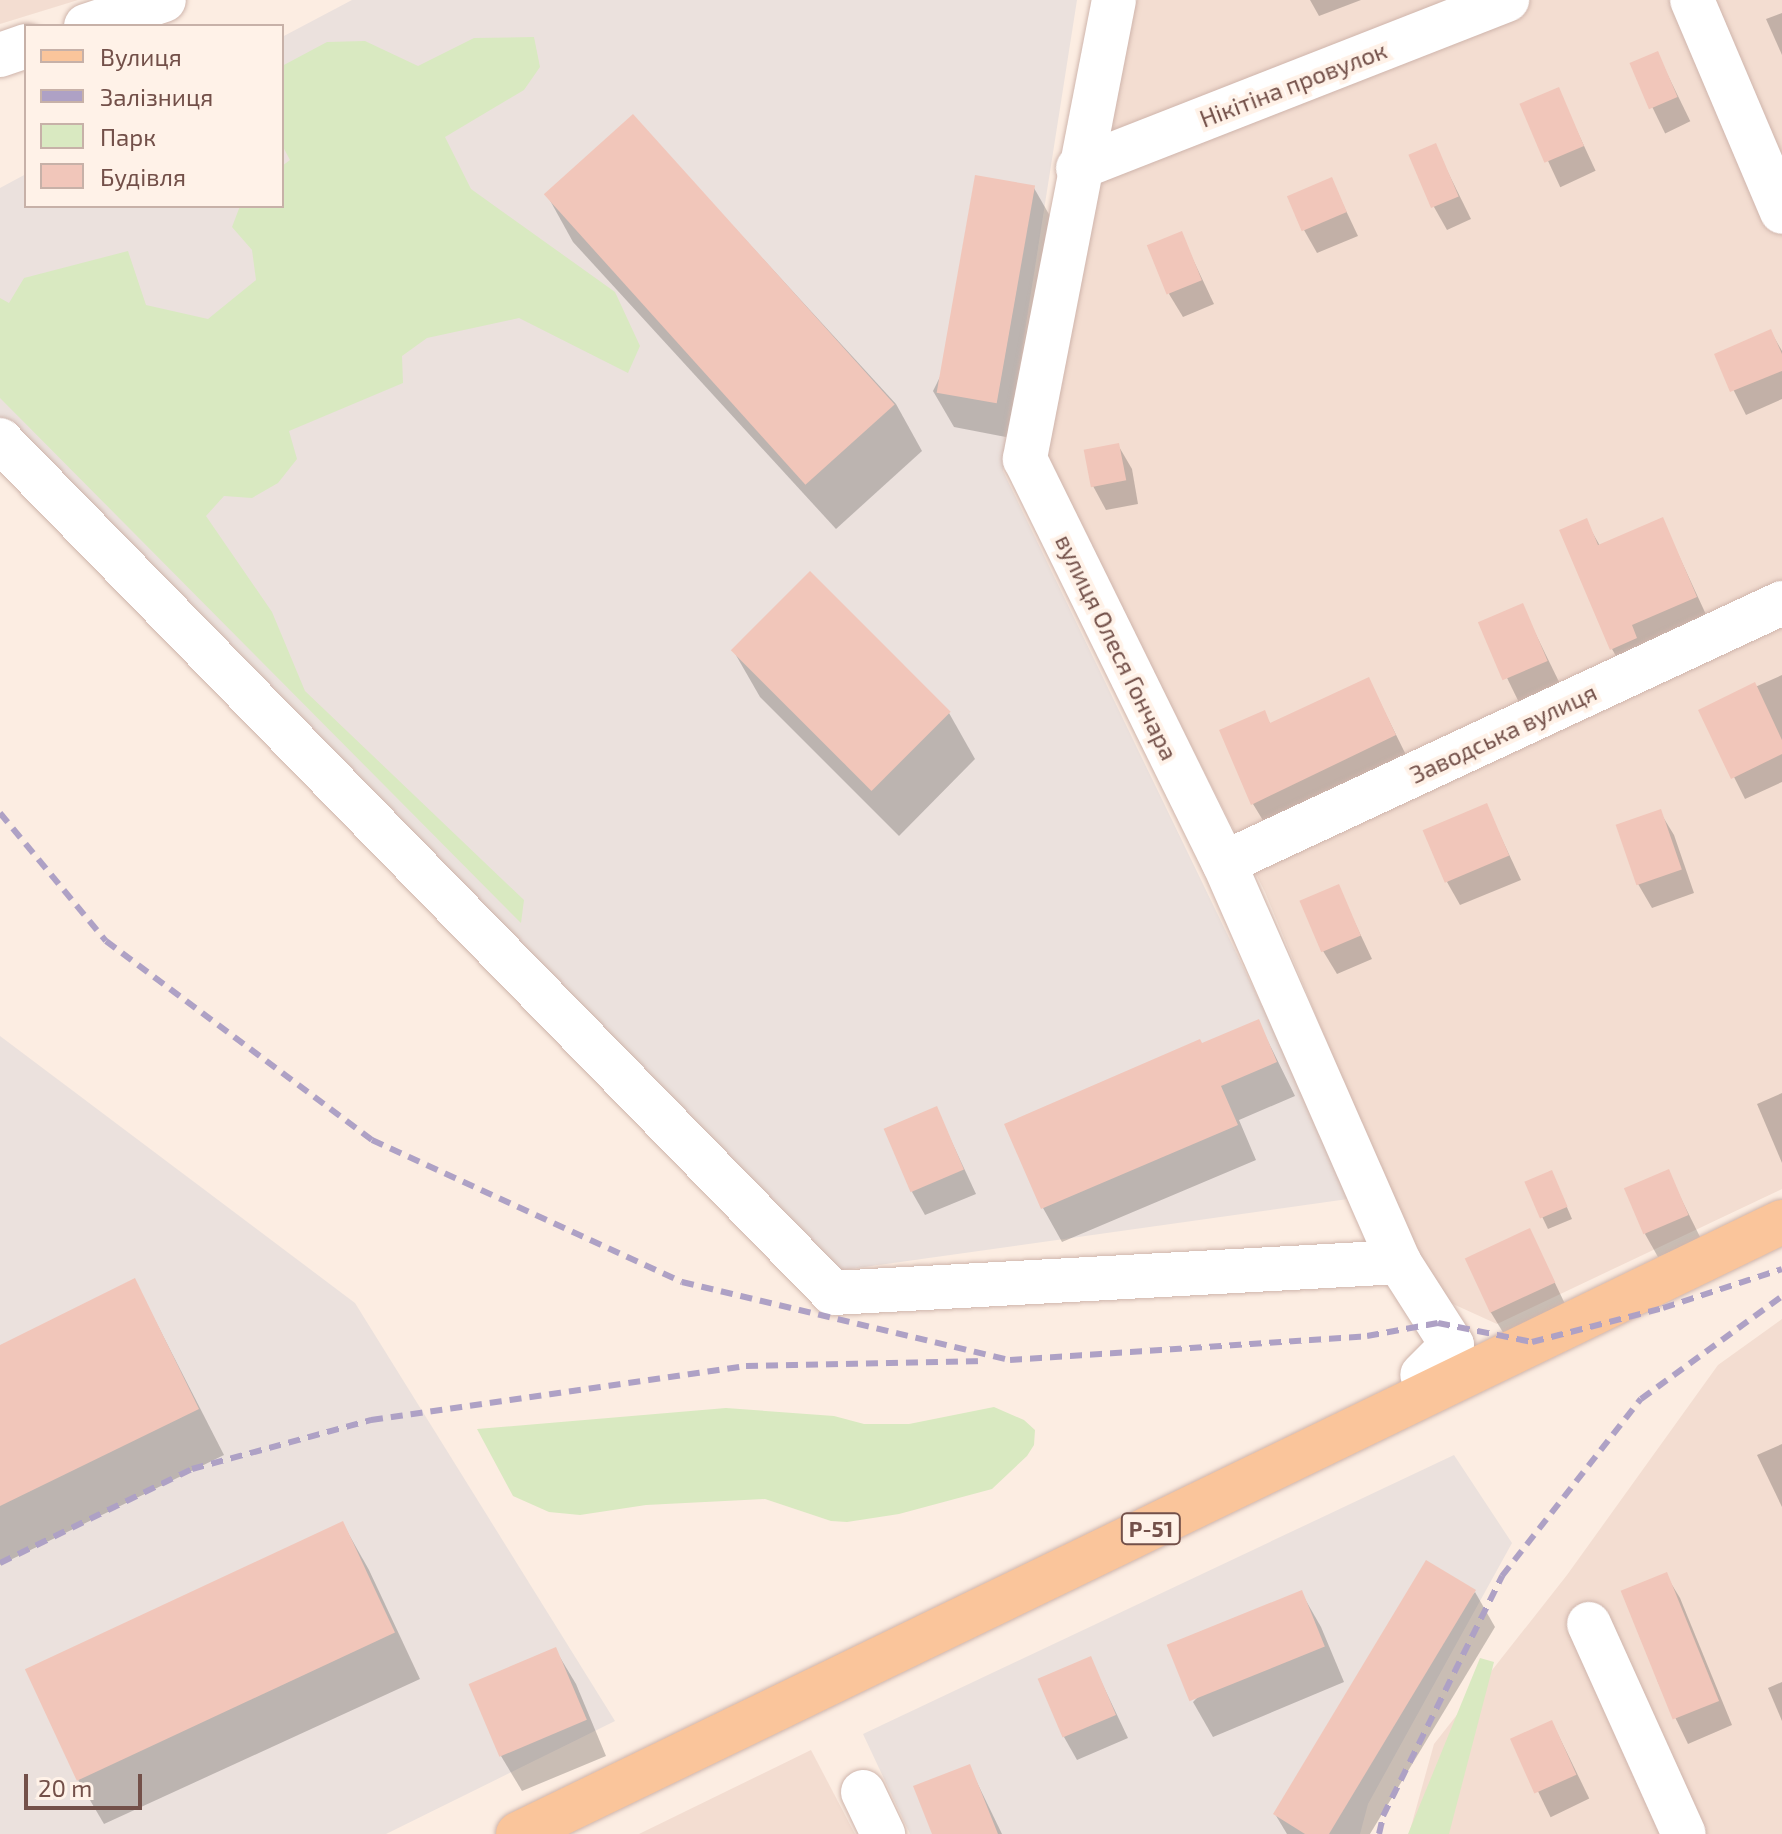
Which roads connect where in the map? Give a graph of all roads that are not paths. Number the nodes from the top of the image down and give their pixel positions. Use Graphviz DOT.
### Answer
graph roads {
  1 [pos="164,0"];
  2 [pos="1114,0"];
  3 [pos="1507,0"];
  4 [pos="1692,0"];
  5 [pos="92,24"];
  6 [pos="24,47"];
  7 [pos="0,55"];
  8 [pos="1078,168"];
  9 [pos="1782,212"];
  10 [pos="0,440"];
  11 [pos="1782,603"];
  12 [pos="1224,863"];
  13 [pos="1782,1222"];
  14 [pos="1399,1262"];
  15 [pos="1422,1375"];
  16 [pos="1589,1624"];
  17 [pos="863,1792"];
  18 [pos="518,1834"];
  19 [pos="883,1834"];
  20 [pos="1684,1834"];
  1 -- 5 [label="street"];
  2 -- 8 [label="street, вулиця Олеся Гончара"];
  3 -- 8 [label="street, Нікітіна провулок"];
  4 -- 9 [label="street"];
  6 -- 7 [label="street"];
  8 -- 12 [label="street, вулиця Олеся Гончара"];
  10 -- 14 [label="street"];
  11 -- 12 [label="street, Заводська вулиця"];
  12 -- 14 [label="street, вулиця Олеся Гончара"];
  13 -- 18 [label="main road, Р-51"];
  14 -- 15 [label="street, вулиця Олеся Гончара"];
  16 -- 20 [label="street"];
  17 -- 19 [label="street"];
}
